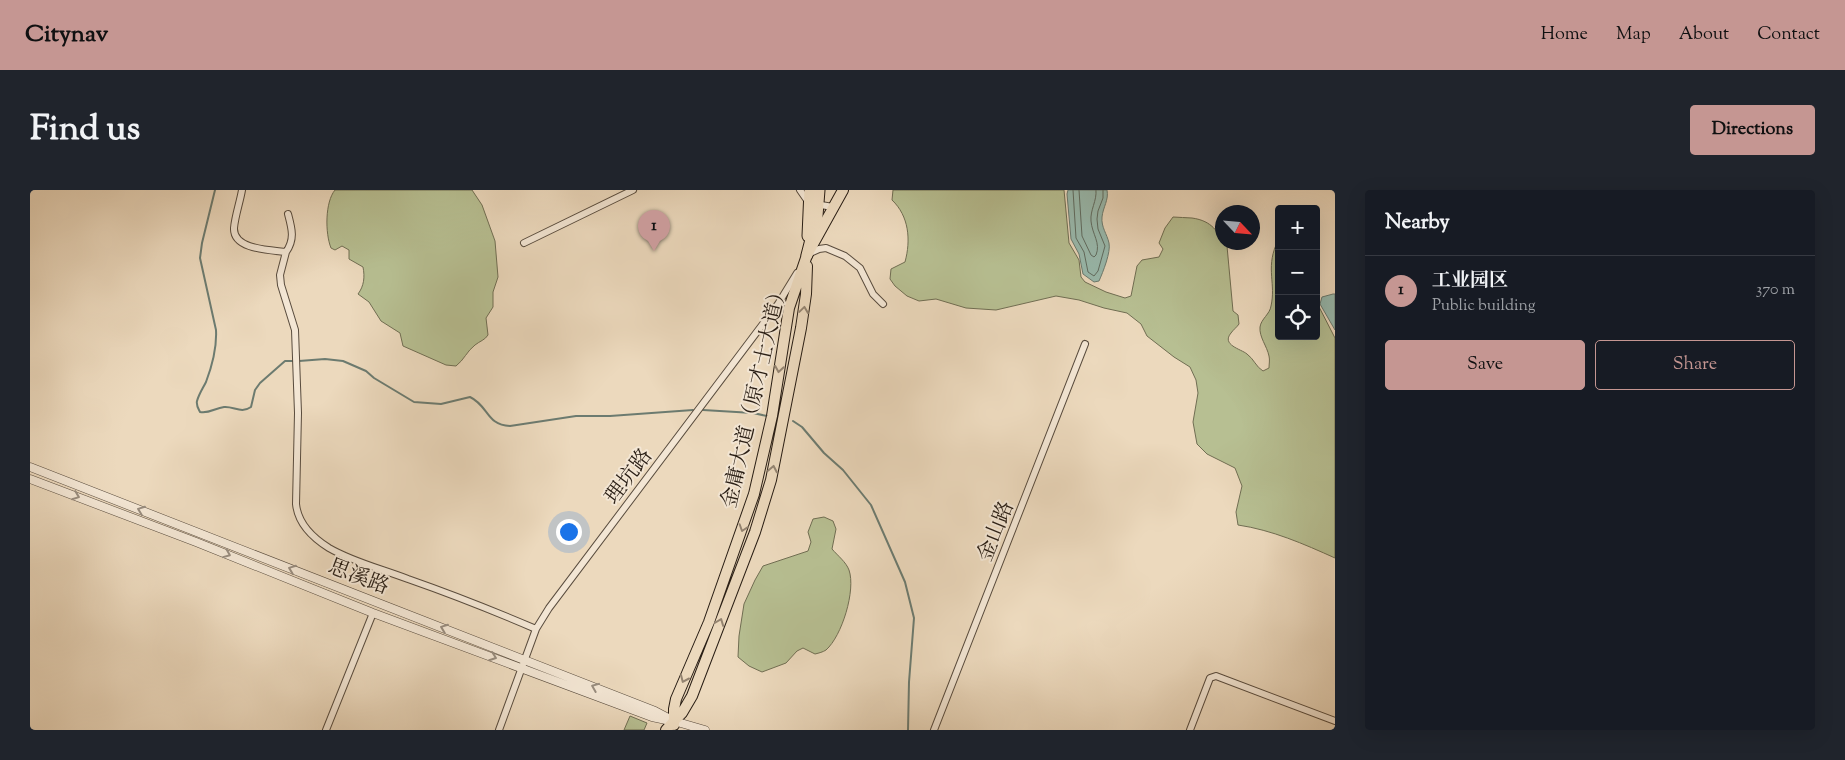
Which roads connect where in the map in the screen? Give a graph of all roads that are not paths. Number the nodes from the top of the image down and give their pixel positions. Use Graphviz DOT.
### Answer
graph roads {
  1 [pos="242,190"];
  2 [pos="633,190"];
  3 [pos="800,190"];
  4 [pos="810,190"];
  5 [pos="819,190"];
  6 [pos="843,190"];
  7 [pos="814,204"];
  8 [pos="833,207"];
  9 [pos="288,214"];
  10 [pos="524,242"];
  11 [pos="286,252"];
  12 [pos="807,254"];
  13 [pos="883,304"];
  14 [pos="1086,344"];
  15 [pos="772,414"];
  16 [pos="784,417"];
  17 [pos="30,467"];
  18 [pos="30,479"];
  19 [pos="373,613"];
  20 [pos="536,629"];
  21 [pos="525,659"];
  22 [pos="523,668"];
  23 [pos="1335,721"];
  24 [pos="674,726"];
  25 [pos="326,730"];
  26 [pos="500,730"];
  27 [pos="666,730"];
  28 [pos="689,730"];
  29 [pos="705,730"];
  30 [pos="934,730"];
  31 [pos="1190,730"];
  1 -- 11 [label="street"];
  2 -- 10 [label="street"];
  3 -- 7 [label="street"];
  4 -- 7 [label="highway"];
  5 -- 7 [label="highway"];
  6 -- 8 [label="main road"];
  7 -- 8 [label="street"];
  7 -- 12 [label="highway"];
  8 -- 12 [label="main road"];
  9 -- 11 [label="street"];
  11 -- 20 [label="street"];
  12 -- 13 [label="street"];
  12 -- 15 [label="main road, 金庸大道（原才士大道）, one-way"];
  16 -- 12 [label="main road, 金庸大道（原才士大道）, one-way"];
  12 -- 20 [label="street, 理坑路"];
  14 -- 30 [label="street, 金山路"];
  15 -- 16 [label="main road"];
  15 -- 24 [label="main road, 金庸大道（原才士大道）, one-way"];
  24 -- 16 [label="main road, 金庸大道（原才士大道）, one-way"];
  21 -- 17 [label="street, 思溪路, one-way"];
  18 -- 19 [label="street, 思溪路, one-way"];
  19 -- 22 [label="street, 思溪路, one-way"];
  19 -- 25 [label="street"];
  20 -- 21 [label="street, 理坑路"];
  21 -- 22 [label="street, 理坑路"];
  24 -- 21 [label="street, 思溪路, one-way"];
  22 -- 24 [label="street, 思溪路"];
  22 -- 26 [label="street, 理坑路"];
  23 -- 31 [label="street"];
  24 -- 27 [label="main road, 金庸大道（原才士大道）"];
  24 -- 28 [label="street, 思溪路"];
  24 -- 29 [label="street, 思溪路"];
}
